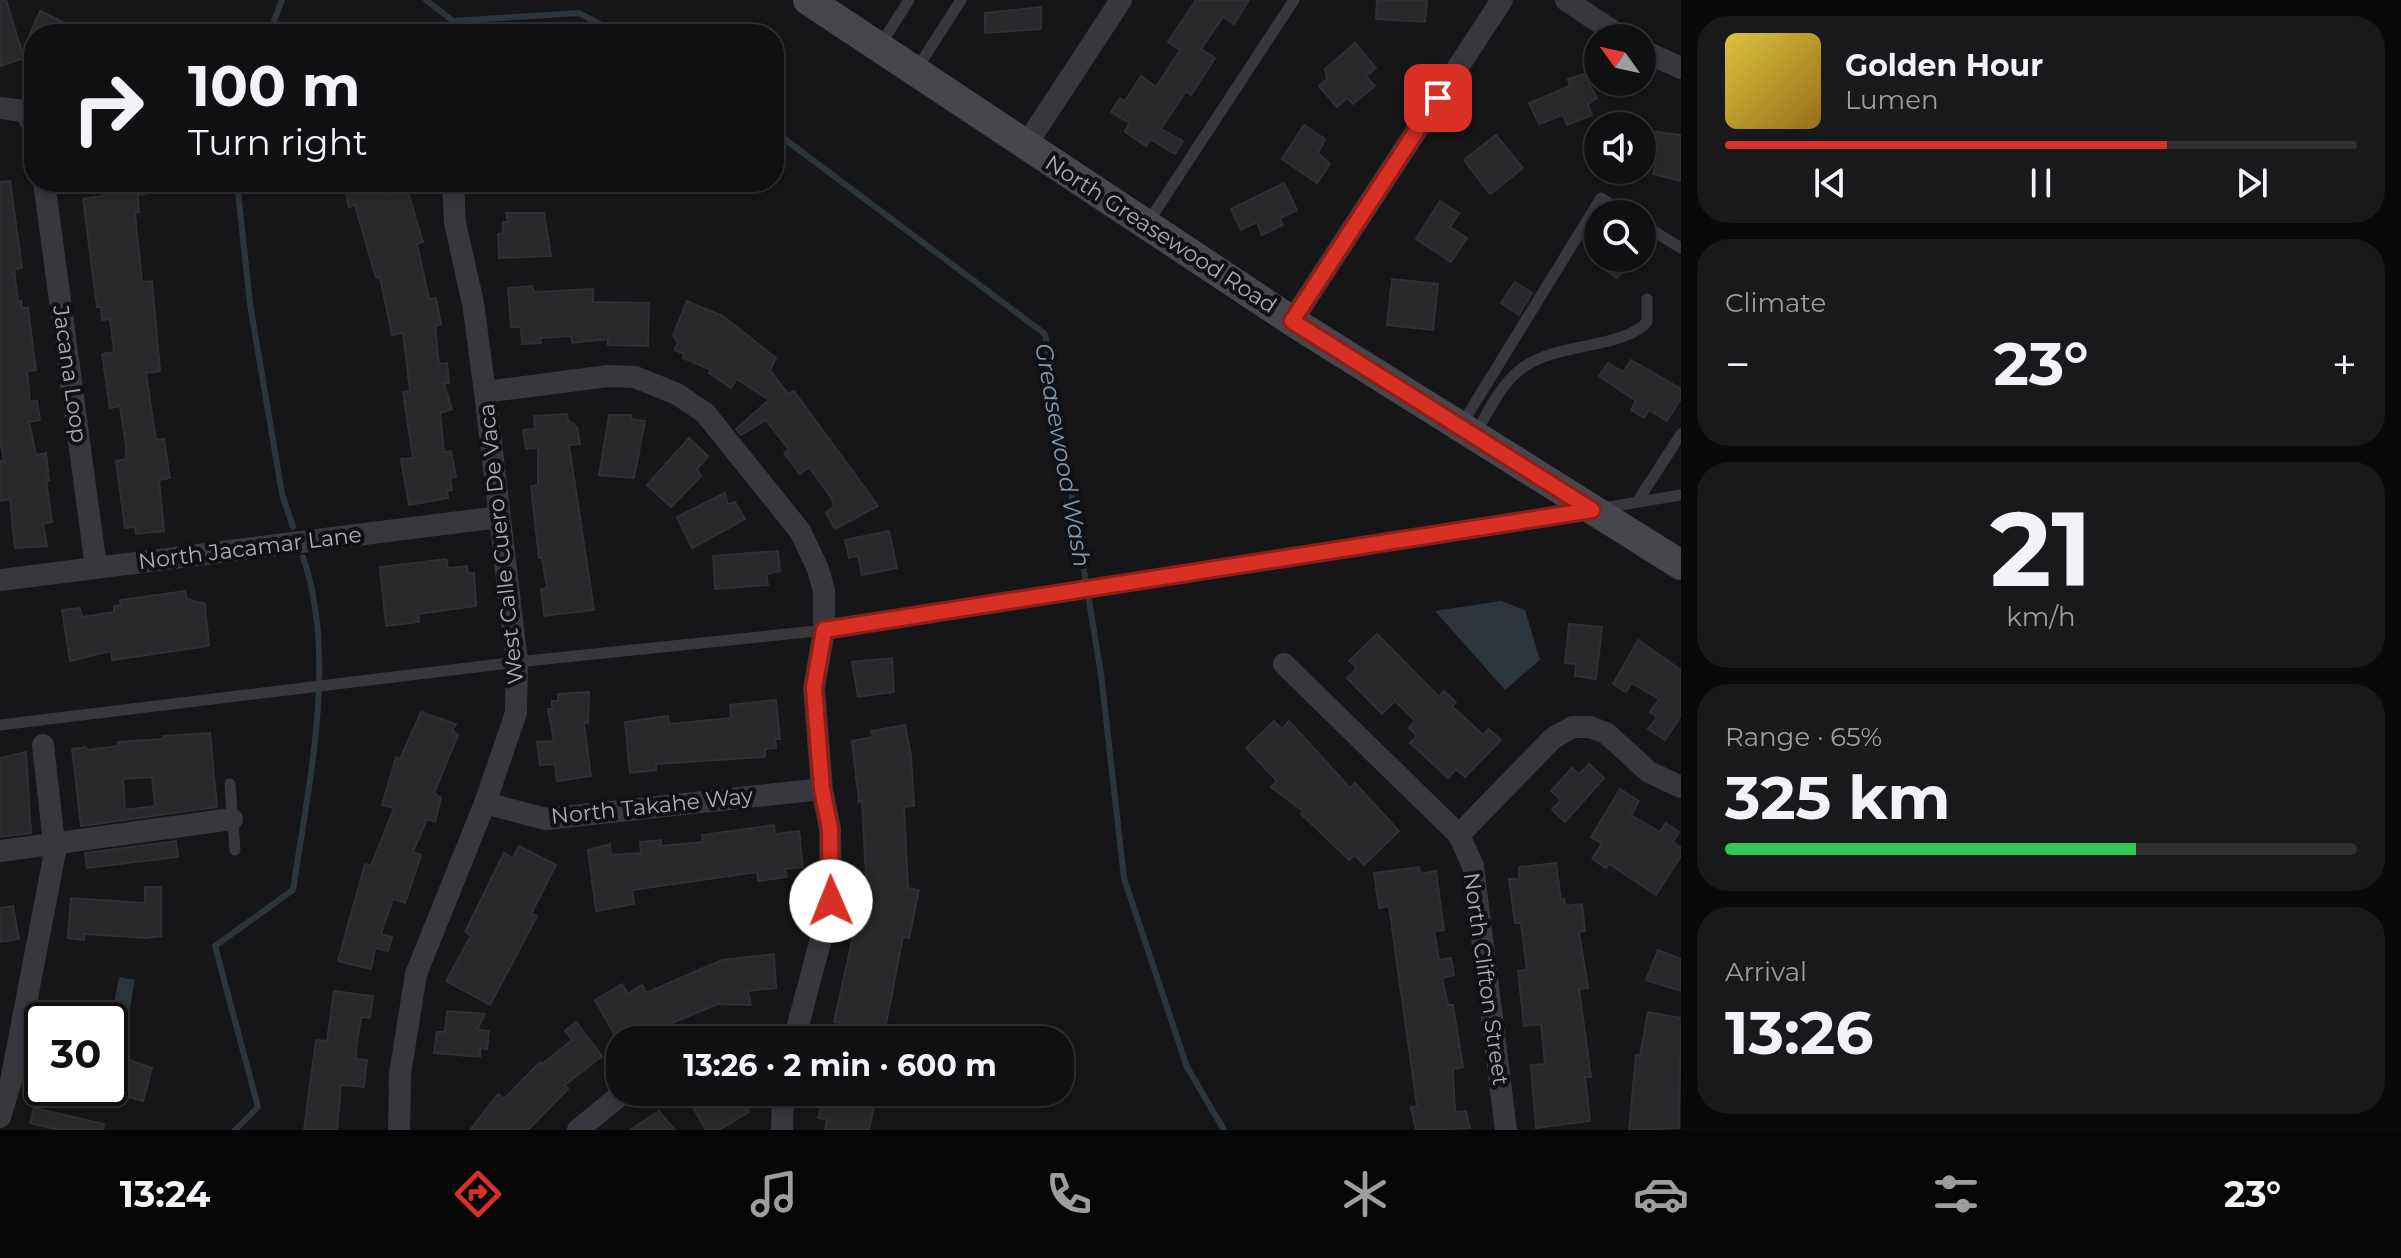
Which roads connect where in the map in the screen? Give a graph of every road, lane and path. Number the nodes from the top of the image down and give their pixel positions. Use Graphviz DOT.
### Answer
graph roads {
  1 [pos="808,0"];
  2 [pos="909,0"];
  3 [pos="961,0"];
  4 [pos="1121,0"];
  5 [pos="1294,0"];
  6 [pos="1502,0"];
  7 [pos="1566,0"];
  8 [pos="1602,24"];
  9 [pos="879,47"];
  10 [pos="1656,56"];
  11 [pos="1681,68"];
  12 [pos="916,72"];
  13 [pos="0,108"];
  14 [pos="24,111"];
  15 [pos="1026,145"];
  16 [pos="45,192"];
  17 [pos="453,192"];
  18 [pos="1147,225"];
  19 [pos="1584,228"];
  20 [pos="1656,233"];
  21 [pos="1681,248"];
  22 [pos="1647,299"];
  23 [pos="1292,321"];
  24 [pos="485,392"];
  25 [pos="1467,431"];
  26 [pos="1681,434"];
  27 [pos="1681,495"];
  28 [pos="1637,502"];
  29 [pos="1592,510"];
  30 [pos="499,517"];
  31 [pos="1681,565"];
  32 [pos="96,567"];
  33 [pos="0,580"];
  34 [pos="824,630"];
  35 [pos="517,662"];
  36 [pos="1284,664"];
  37 [pos="0,725"];
  38 [pos="43,745"];
  39 [pos="230,784"];
  40 [pos="1681,787"];
  41 [pos="822,789"];
  42 [pos="485,803"];
  43 [pos="232,819"];
  44 [pos="1459,835"];
  45 [pos="54,845"];
  46 [pos="235,850"];
  47 [pos="0,851"];
  48 [pos="797,1026"];
  49 [pos="607,1106"];
  50 [pos="783,1106"];
  51 [pos="0,1117"];
  52 [pos="399,1130"];
  53 [pos="578,1130"];
  54 [pos="782,1130"];
  55 [pos="1506,1130"];
  1 -- 9 [label="street, North Greasewood Road"];
  2 -- 9 [label="lane"];
  3 -- 12 [label="lane"];
  4 -- 15 [label="street"];
  5 -- 18 [label="lane"];
  6 -- 23 [label="street"];
  7 -- 8 [label="street"];
  9 -- 12 [label="street, North Greasewood Road"];
  10 -- 11 [label="street"];
  12 -- 15 [label="street, North Greasewood Road"];
  13 -- 14 [label="street"];
  15 -- 18 [label="street, North Greasewood Road"];
  16 -- 32 [label="street, Jacana Loop"];
  17 -- 24 [label="street, West Calle Cuero De Vaca"];
  18 -- 23 [label="street, North Greasewood Road"];
  19 -- 25 [label="lane"];
  20 -- 21 [label="lane"];
  22 -- 25 [label="lane"];
  23 -- 25 [label="street, North Greasewood Road"];
  24 -- 30 [label="street, West Calle Cuero De Vaca"];
  24 -- 34 [label="street"];
  25 -- 29 [label="street, North Greasewood Road"];
  26 -- 28 [label="lane"];
  27 -- 28 [label="lane"];
  28 -- 29 [label="lane"];
  29 -- 31 [label="street, North Greasewood Road"];
  29 -- 34 [label="lane"];
  30 -- 32 [label="street, North Jacamar Lane"];
  30 -- 35 [label="street, West Calle Cuero De Vaca"];
  32 -- 33 [label="street, North Jacamar Lane"];
  34 -- 35 [label="lane"];
  34 -- 41 [label="street"];
  35 -- 37 [label="lane"];
  35 -- 42 [label="street, West Calle Cuero De Vaca"];
  36 -- 44 [label="street, North Clifton Street"];
  38 -- 45 [label="street"];
  39 -- 43 [label="lane"];
  40 -- 44 [label="street"];
  41 -- 42 [label="street, North Takahe Way"];
  41 -- 48 [label="street"];
  42 -- 52 [label="street, West Calle Cuero De Vaca"];
  43 -- 45 [label="street"];
  43 -- 46 [label="lane"];
  44 -- 55 [label="street, North Clifton Street"];
  45 -- 47 [label="street"];
  45 -- 51 [label="street"];
  49 -- 53 [label="street"];
  50 -- 54 [label="street"];
}
